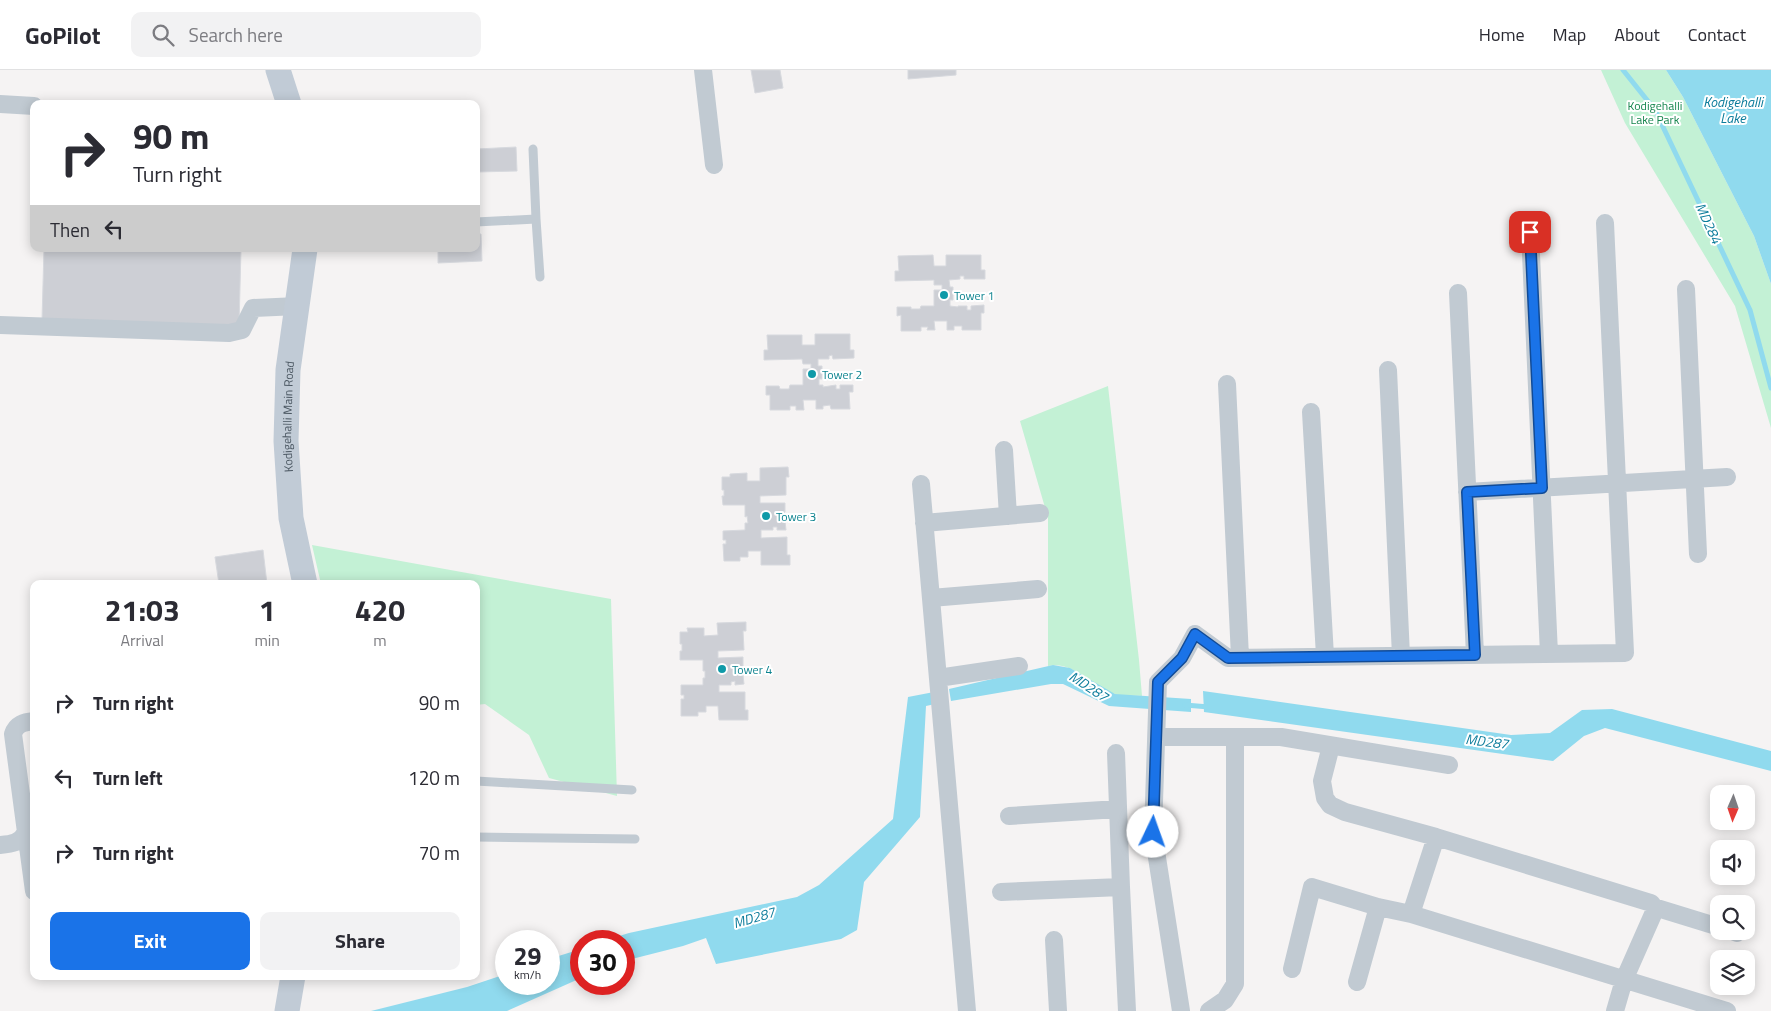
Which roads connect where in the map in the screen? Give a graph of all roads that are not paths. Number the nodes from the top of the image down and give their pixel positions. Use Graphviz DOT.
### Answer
graph roads {
  1 [pos="278,70"];
  2 [pos="703,70"];
  3 [pos="288,100"];
  4 [pos="0,104"];
  5 [pos="30,106"];
  6 [pos="533,149"];
  7 [pos="714,165"];
  8 [pos="536,219"];
  9 [pos="480,222"];
  10 [pos="1605,223"];
  11 [pos="1530,232"];
  12 [pos="305,252"];
  13 [pos="540,277"];
  14 [pos="1686,289"];
  15 [pos="1458,293"];
  16 [pos="298,306"];
  17 [pos="0,326"];
  18 [pos="1388,370"];
  19 [pos="1227,384"];
  20 [pos="1311,412"];
  21 [pos="1004,450"];
  22 [pos="1727,478"];
  23 [pos="1694,480"];
  24 [pos="921,484"];
  25 [pos="1617,484"];
  26 [pos="1542,488"];
  27 [pos="1467,492"];
  28 [pos="1040,513"];
  29 [pos="1008,516"];
  30 [pos="924,523"];
  31 [pos="1698,554"];
  32 [pos="304,580"];
  33 [pos="1038,589"];
  34 [pos="931,598"];
  35 [pos="1549,654"];
  36 [pos="1475,655"];
  37 [pos="1325,656"];
  38 [pos="1401,656"];
  39 [pos="1240,657"];
  40 [pos="1019,666"];
  41 [pos="938,678"];
  42 [pos="29,722"];
  43 [pos="0,725"];
  44 [pos="1157,730"];
  45 [pos="1235,738"];
  46 [pos="1331,746"];
  47 [pos="1116,753"];
  48 [pos="1449,765"];
  49 [pos="480,780"];
  50 [pos="632,790"];
  51 [pos="1118,809"];
  52 [pos="1009,816"];
  53 [pos="26,832"];
  54 [pos="480,837"];
  55 [pos="1436,837"];
  56 [pos="635,840"];
  57 [pos="0,845"];
  58 [pos="30,862"];
  59 [pos="1121,887"];
  60 [pos="1001,892"];
  61 [pos="1378,907"];
  62 [pos="1654,907"];
  63 [pos="1411,914"];
  64 [pos="1710,924"];
  65 [pos="1054,940"];
  66 [pos="1292,970"];
  67 [pos="292,980"];
  68 [pos="1624,980"];
  69 [pos="1356,982"];
  70 [pos="287,1011"];
  71 [pos="967,1011"];
  72 [pos="1058,1011"];
  73 [pos="1127,1011"];
  74 [pos="1181,1011"];
  75 [pos="1209,1011"];
  76 [pos="1615,1011"];
  77 [pos="1726,1011"];
  1 -- 3 [label="street"];
  2 -- 7 [label="street"];
  4 -- 5 [label="street"];
  6 -- 8 [label="lane"];
  8 -- 9 [label="lane"];
  8 -- 13 [label="lane"];
  10 -- 25 [label="street"];
  11 -- 26 [label="street"];
  12 -- 16 [label="street, Kodigehalli Main Road"];
  14 -- 23 [label="street"];
  15 -- 27 [label="street"];
  16 -- 17 [label="street"];
  16 -- 32 [label="street, Kodigehalli Main Road"];
  18 -- 38 [label="street"];
  19 -- 39 [label="street"];
  20 -- 37 [label="street"];
  21 -- 29 [label="street"];
  22 -- 23 [label="street"];
  23 -- 25 [label="street"];
  23 -- 31 [label="street"];
  24 -- 30 [label="street"];
  25 -- 26 [label="street"];
  25 -- 35 [label="street"];
  26 -- 27 [label="street"];
  26 -- 35 [label="street"];
  27 -- 36 [label="street"];
  28 -- 29 [label="street"];
  29 -- 30 [label="street"];
  30 -- 34 [label="street"];
  33 -- 34 [label="street"];
  34 -- 41 [label="street"];
  35 -- 36 [label="street"];
  36 -- 38 [label="street"];
  37 -- 38 [label="street"];
  37 -- 39 [label="street"];
  39 -- 44 [label="street"];
  40 -- 41 [label="street"];
  41 -- 71 [label="street"];
  42 -- 43 [label="street"];
  42 -- 53 [label="street"];
  44 -- 45 [label="street"];
  44 -- 74 [label="street"];
  45 -- 46 [label="street"];
  45 -- 75 [label="street"];
  46 -- 48 [label="street"];
  46 -- 55 [label="street"];
  47 -- 51 [label="street"];
  49 -- 50 [label="lane"];
  51 -- 52 [label="street"];
  51 -- 59 [label="street"];
  53 -- 57 [label="street"];
  53 -- 58 [label="street"];
  54 -- 56 [label="lane"];
  55 -- 62 [label="street"];
  55 -- 63 [label="street"];
  59 -- 60 [label="street"];
  59 -- 73 [label="street"];
  61 -- 63 [label="street"];
  61 -- 66 [label="street"];
  61 -- 69 [label="street"];
  62 -- 64 [label="street"];
  62 -- 68 [label="street"];
  63 -- 68 [label="street"];
  65 -- 72 [label="street"];
  67 -- 70 [label="street"];
  68 -- 76 [label="street"];
  68 -- 77 [label="street"];
}
